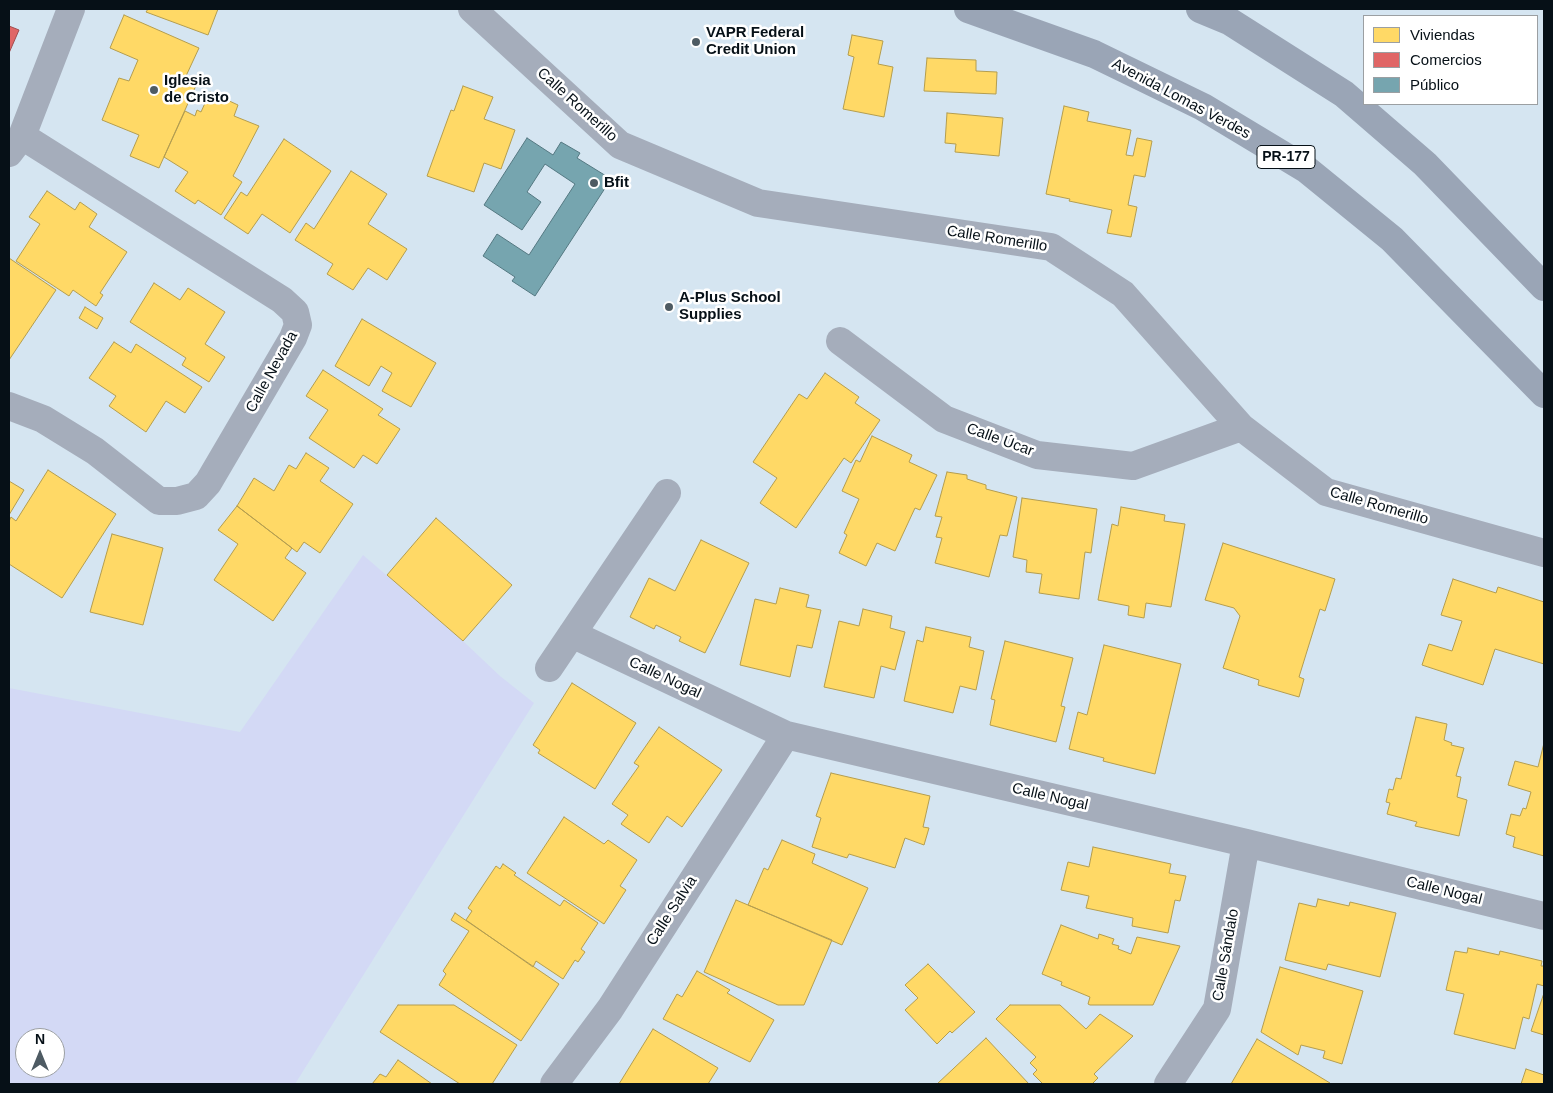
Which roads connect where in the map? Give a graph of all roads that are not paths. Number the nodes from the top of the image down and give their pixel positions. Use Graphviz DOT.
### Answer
graph roads {
  1 [pos="71,9"];
  2 [pos="472,9"];
  3 [pos="968,9"];
  4 [pos="1200,9"];
  5 [pos="15,144"];
  6 [pos="1544,287"];
  7 [pos="840,341"];
  8 [pos="1544,394"];
  9 [pos="9,406"];
  10 [pos="1241,428"];
  11 [pos="668,493"];
  12 [pos="1544,554"];
  13 [pos="572,634"];
  14 [pos="549,668"];
  15 [pos="786,735"];
  16 [pos="1246,843"];
  17 [pos="1544,916"];
  18 [pos="554,1084"];
  19 [pos="1168,1084"];
  1 -- 5 [label="street"];
  2 -- 10 [label="street, Calle Romerillo"];
  3 -- 8 [label="main road, Avenida Lomas Verdes / PR-177"];
  4 -- 6 [label="main road"];
  5 -- 9 [label="street, Calle Nevada"];
  7 -- 10 [label="street, Calle Úcar"];
  10 -- 12 [label="street, Calle Romerillo"];
  11 -- 13 [label="street"];
  13 -- 14 [label="street"];
  13 -- 15 [label="street, Calle Nogal"];
  15 -- 16 [label="street, Calle Nogal"];
  15 -- 18 [label="street, Calle Salvia"];
  16 -- 17 [label="street, Calle Nogal"];
  16 -- 19 [label="street, Calle Sándalo"];
}
